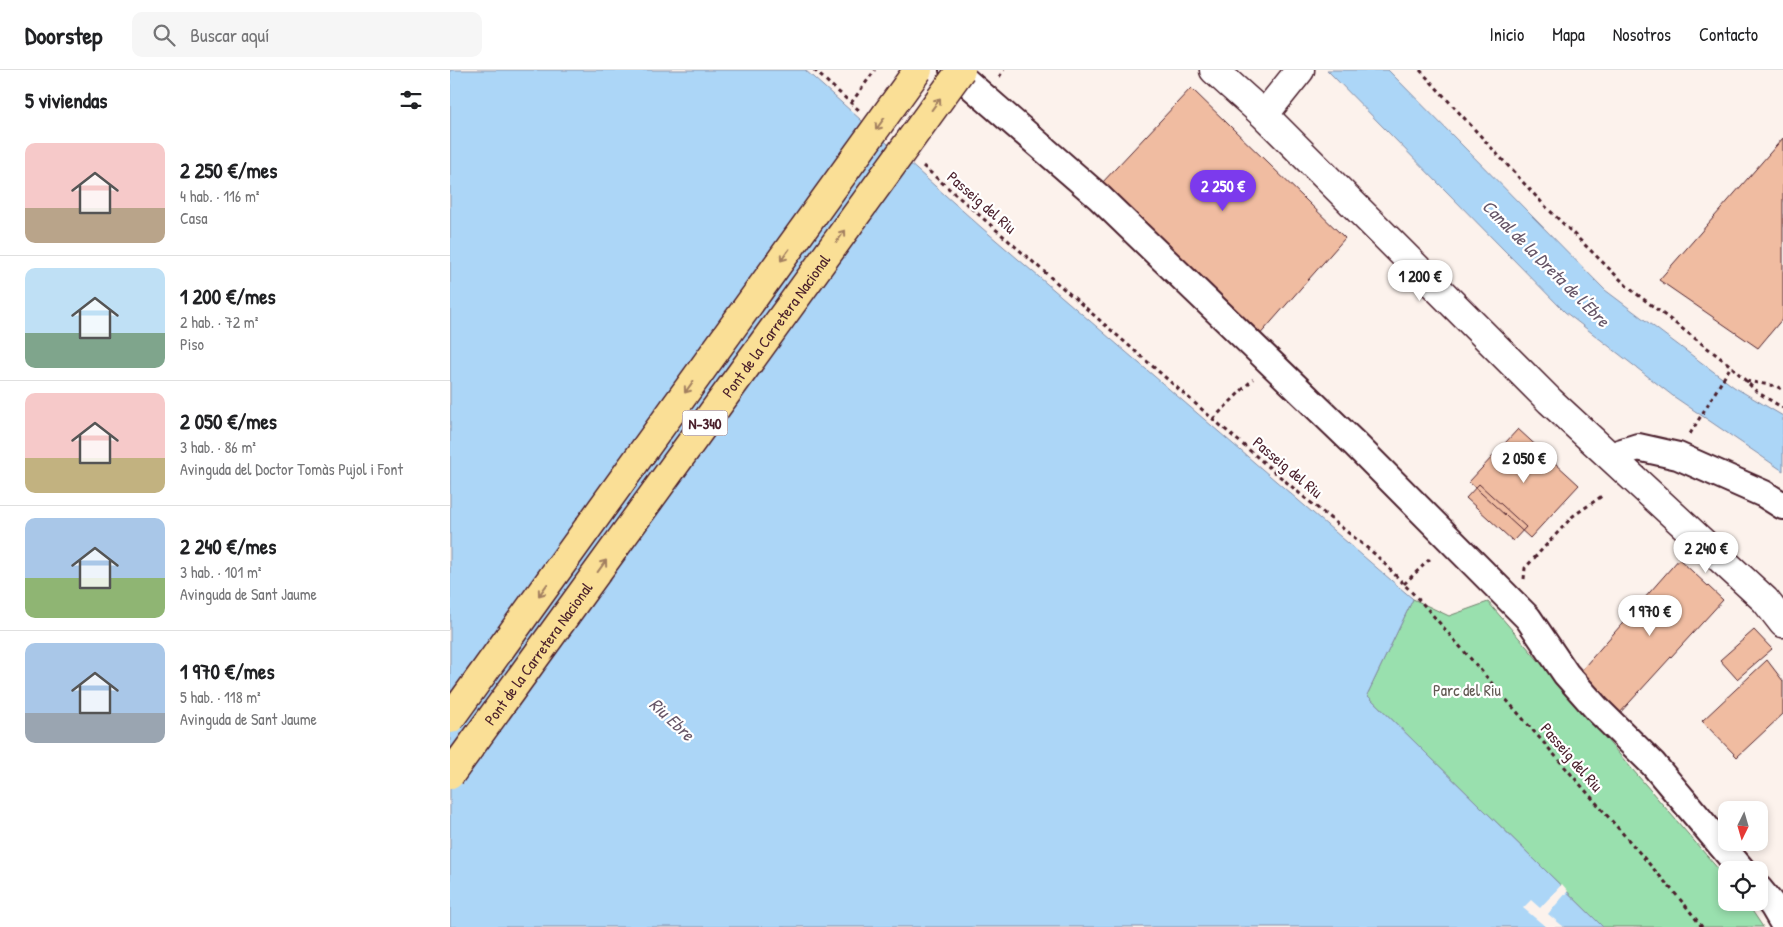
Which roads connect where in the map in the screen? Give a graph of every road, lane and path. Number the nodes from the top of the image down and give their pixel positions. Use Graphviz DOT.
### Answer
graph roads {
  1 [pos="814,70"];
  2 [pos="875,70"];
  3 [pos="918,70"];
  4 [pos="953,70"];
  5 [pos="961,70"];
  6 [pos="1214,70"];
  7 [pos="1300,70"];
  8 [pos="1420,70"];
  9 [pos="851,103"];
  10 [pos="1264,115"];
  11 [pos="865,116"];
  12 [pos="917,161"];
  13 [pos="1270,361"];
  14 [pos="1730,366"];
  15 [pos="1745,380"];
  16 [pos="1783,390"];
  17 [pos="1783,408"];
  18 [pos="1213,419"];
  19 [pos="1699,420"];
  20 [pos="1610,456"];
  21 [pos="1602,496"];
  22 [pos="1783,506"];
  23 [pos="1450,540"];
  24 [pos="1404,584"];
  25 [pos="1508,598"];
  26 [pos="1783,622"];
  27 [pos="450,719"];
  28 [pos="450,775"];
  29 [pos="1734,861"];
  30 [pos="1768,900"];
  31 [pos="1783,923"];
  32 [pos="1702,927"];
  1 -- 9 [label="path"];
  2 -- 9 [label="path"];
  3 -- 27 [label="highway, Pont de la Carretera Nacional / N-340, one-way, bridge"];
  4 -- 13 [label="street"];
  28 -- 5 [label="highway, Pont de la Carretera Nacional / N-340, one-way, bridge"];
  6 -- 10 [label="street"];
  7 -- 10 [label="street"];
  8 -- 14 [label="path"];
  9 -- 11 [label="path"];
  10 -- 20 [label="street"];
  12 -- 18 [label="path, Passeig del Riu"];
  13 -- 18 [label="path"];
  13 -- 23 [label="street"];
  14 -- 15 [label="path"];
  14 -- 19 [label="path"];
  15 -- 16 [label="path"];
  15 -- 17 [label="path"];
  18 -- 24 [label="path, Passeig del Riu"];
  20 -- 22 [label="street"];
  20 -- 26 [label="street"];
  21 -- 25 [label="path"];
  23 -- 24 [label="path"];
  23 -- 25 [label="street"];
  24 -- 32 [label="path, Passeig del Riu"];
  25 -- 29 [label="street"];
  30 -- 31 [label="street"];
}
